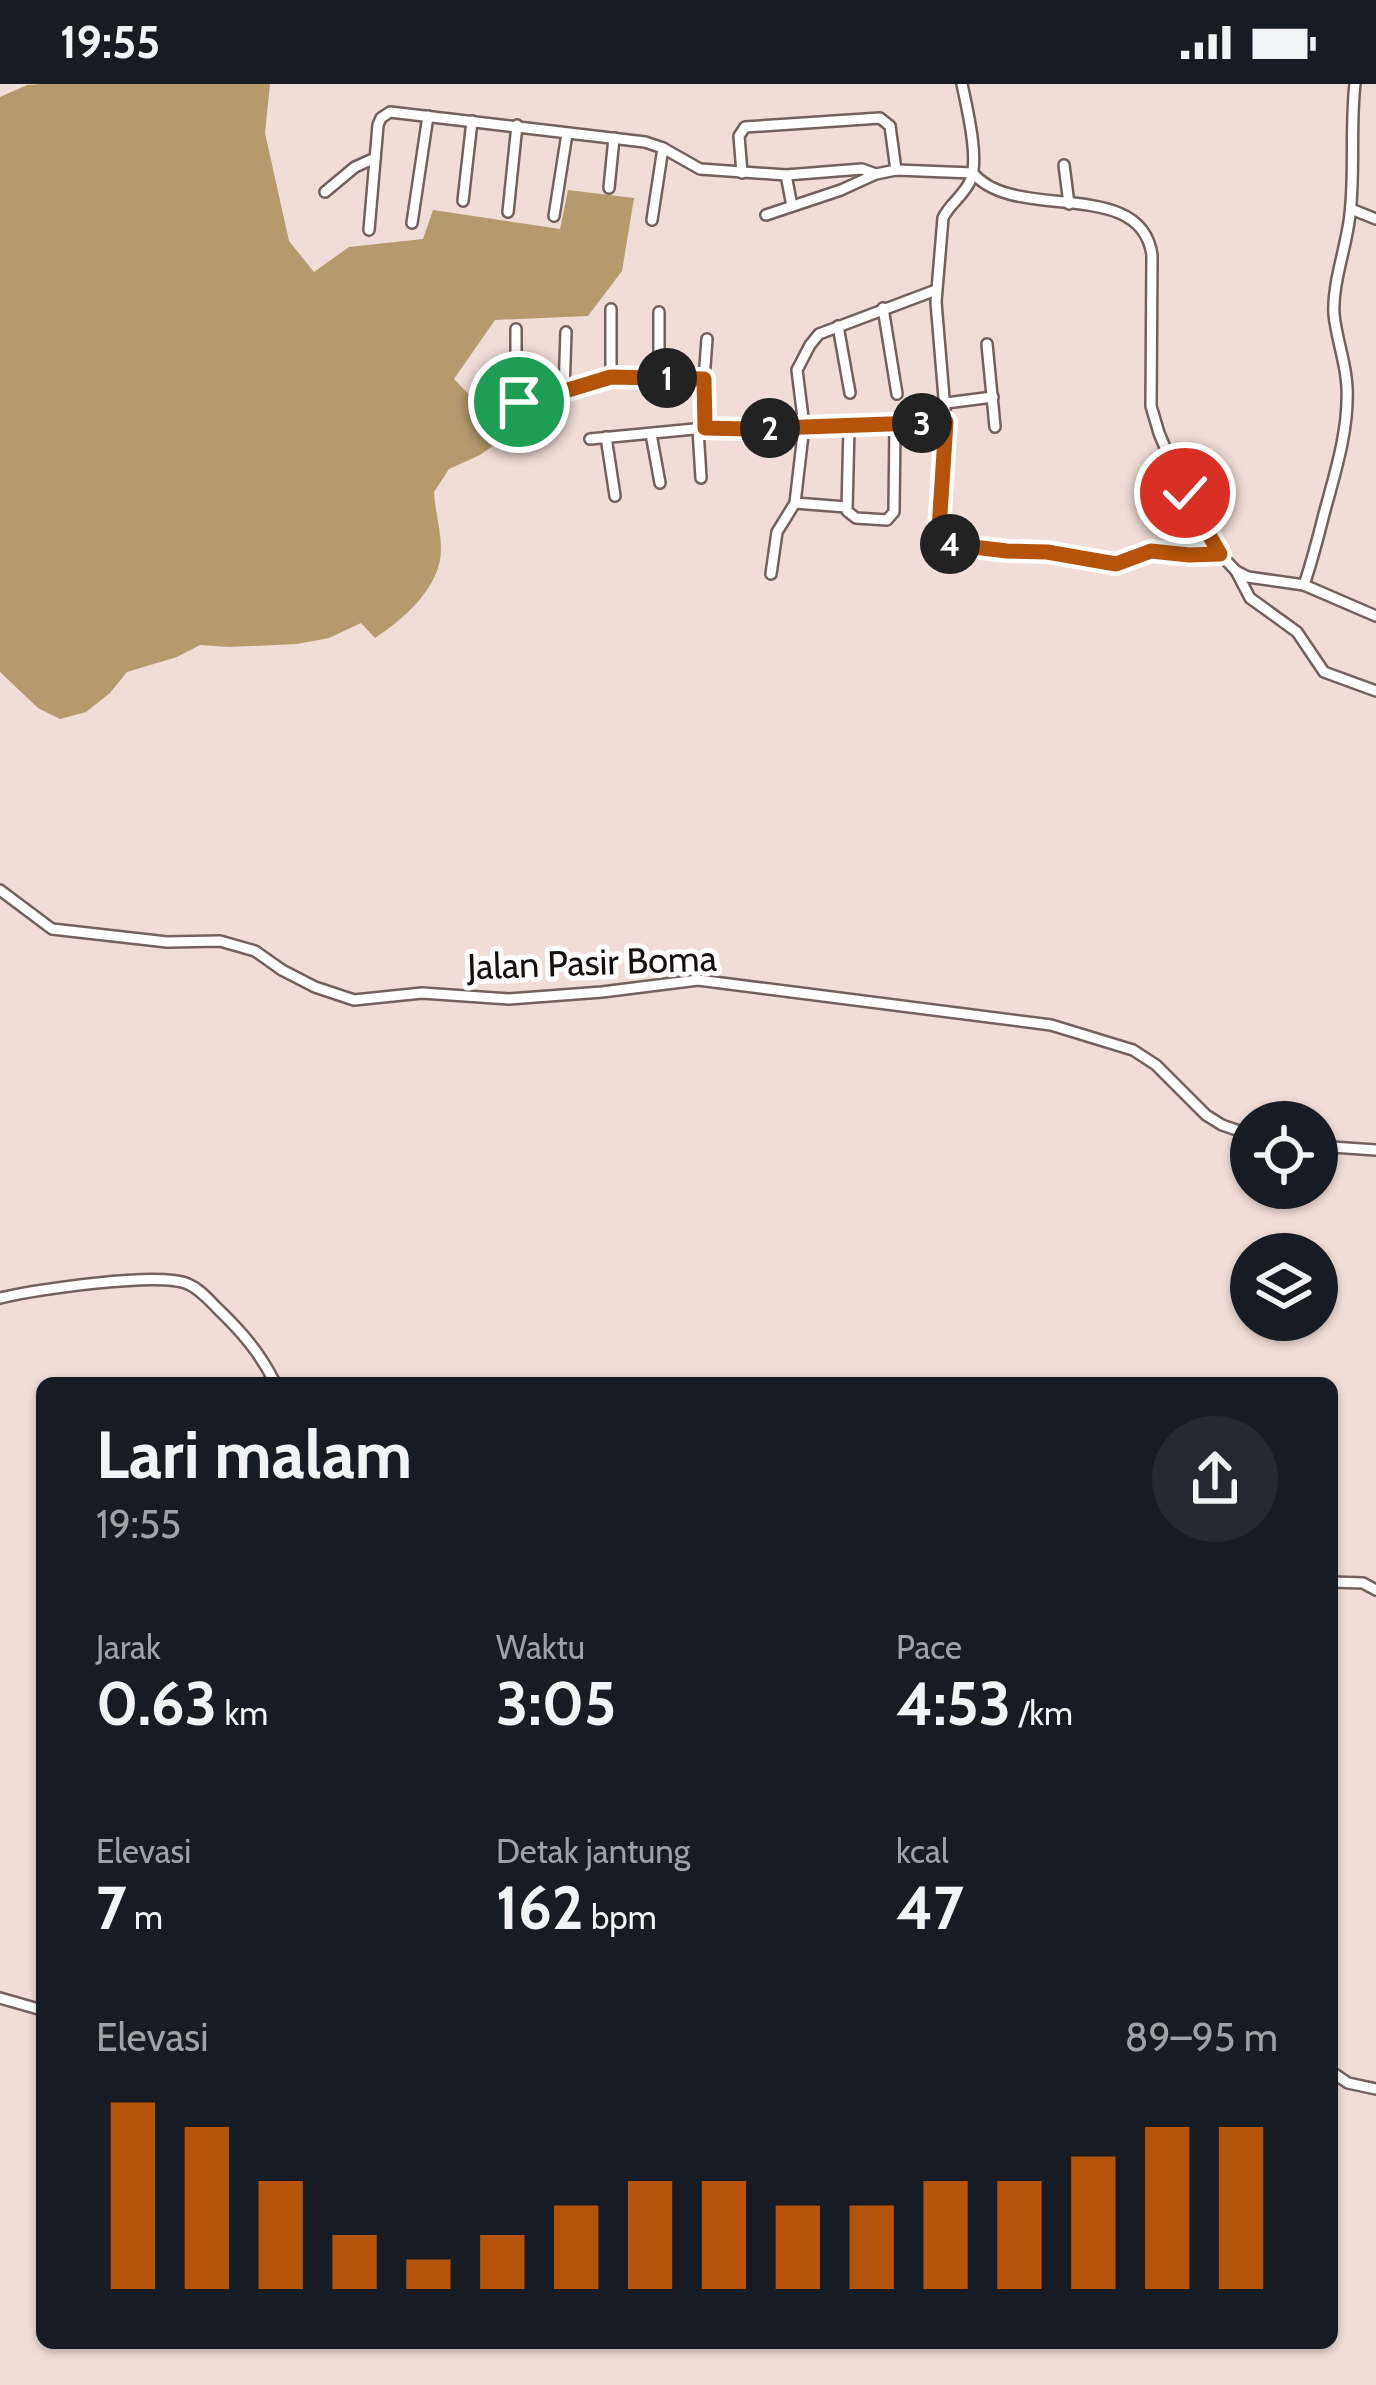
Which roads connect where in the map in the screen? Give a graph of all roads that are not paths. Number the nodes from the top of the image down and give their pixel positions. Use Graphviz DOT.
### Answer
graph roads {
  1 [pos="962,84"];
  2 [pos="1355,84"];
  3 [pos="428,116"];
  4 [pos="472,121"];
  5 [pos="518,125"];
  6 [pos="568,134"];
  7 [pos="614,138"];
  8 [pos="663,148"];
  9 [pos="375,158"];
  10 [pos="1064,165"];
  11 [pos="896,170"];
  12 [pos="742,172"];
  13 [pos="973,172"];
  14 [pos="877,174"];
  15 [pos="786,175"];
  16 [pos="609,188"];
  17 [pos="325,192"];
  18 [pos="463,201"];
  19 [pos="1069,203"];
  20 [pos="792,206"];
  21 [pos="1351,209"];
  22 [pos="508,212"];
  23 [pos="766,215"];
  24 [pos="554,216"];
  25 [pos="1376,219"];
  26 [pos="652,220"];
  27 [pos="412,223"];
  28 [pos="369,230"];
  29 [pos="936,290"];
  30 [pos="883,308"];
  31 [pos="611,309"];
  32 [pos="659,312"];
  33 [pos="838,326"];
  34 [pos="516,329"];
  35 [pos="566,332"];
  36 [pos="707,339"];
  37 [pos="987,344"];
  38 [pos="611,377"];
  39 [pos="658,378"];
  40 [pos="704,379"];
  41 [pos="564,391"];
  42 [pos="850,393"];
  43 [pos="897,394"];
  44 [pos="993,397"];
  45 [pos="946,404"];
  46 [pos="946,422"];
  47 [pos="895,424"];
  48 [pos="804,425"];
  49 [pos="849,426"];
  50 [pos="702,428"];
  51 [pos="995,428"];
  52 [pos="651,434"];
  53 [pos="606,437"];
  54 [pos="590,439"];
  55 [pos="700,478"];
  56 [pos="660,483"];
  57 [pos="615,496"];
  58 [pos="795,503"];
  59 [pos="846,507"];
  60 [pos="1220,554"];
  61 [pos="1236,571"];
  62 [pos="771,574"];
  63 [pos="1304,585"];
  64 [pos="1376,616"];
  65 [pos="1376,691"];
  66 [pos="0,890"];
  67 [pos="1230,1128"];
  68 [pos="1338,1147"];
  69 [pos="1376,1150"];
  70 [pos="0,1298"];
  71 [pos="272,1377"];
  72 [pos="1338,1582"];
  73 [pos="1376,1589"];
  74 [pos="0,1998"];
  75 [pos="36,2008"];
  76 [pos="1338,2076"];
  77 [pos="1376,2090"];
  1 -- 13 [label="street"];
  2 -- 21 [label="street"];
  3 -- 4 [label="street"];
  3 -- 9 [label="street"];
  3 -- 27 [label="street"];
  4 -- 5 [label="street"];
  4 -- 18 [label="street"];
  5 -- 6 [label="street"];
  5 -- 22 [label="street"];
  6 -- 7 [label="street"];
  6 -- 24 [label="street"];
  7 -- 8 [label="street"];
  7 -- 16 [label="street"];
  8 -- 12 [label="street"];
  8 -- 26 [label="street"];
  9 -- 17 [label="street"];
  9 -- 28 [label="street"];
  10 -- 19 [label="street"];
  11 -- 12 [label="street"];
  11 -- 13 [label="street"];
  11 -- 14 [label="street"];
  12 -- 15 [label="street"];
  13 -- 19 [label="street"];
  13 -- 29 [label="street"];
  14 -- 15 [label="street"];
  14 -- 20 [label="street"];
  15 -- 20 [label="street"];
  19 -- 60 [label="street"];
  20 -- 23 [label="street"];
  21 -- 25 [label="street"];
  21 -- 63 [label="street"];
  29 -- 30 [label="street"];
  29 -- 45 [label="street"];
  30 -- 33 [label="street"];
  30 -- 43 [label="street"];
  31 -- 38 [label="street"];
  32 -- 39 [label="street"];
  33 -- 42 [label="street"];
  33 -- 48 [label="street"];
  34 -- 41 [label="street"];
  35 -- 41 [label="street"];
  36 -- 40 [label="street"];
  37 -- 44 [label="street"];
  38 -- 39 [label="street"];
  38 -- 41 [label="street"];
  39 -- 40 [label="street"];
  40 -- 50 [label="street"];
  44 -- 45 [label="street"];
  44 -- 51 [label="street"];
  45 -- 46 [label="street"];
  46 -- 47 [label="street"];
  46 -- 60 [label="street"];
  47 -- 49 [label="street"];
  47 -- 59 [label="street"];
  48 -- 49 [label="street"];
  48 -- 50 [label="street"];
  48 -- 58 [label="street"];
  49 -- 59 [label="street"];
  50 -- 52 [label="street"];
  50 -- 55 [label="street"];
  52 -- 53 [label="street"];
  52 -- 56 [label="street"];
  53 -- 54 [label="street"];
  53 -- 57 [label="street"];
  58 -- 59 [label="street"];
  58 -- 62 [label="street"];
  60 -- 61 [label="street"];
  61 -- 63 [label="street"];
  61 -- 65 [label="street"];
  63 -- 64 [label="street"];
  66 -- 67 [label="street, Jalan Pasir Boma"];
  68 -- 69 [label="street"];
  70 -- 71 [label="street"];
  72 -- 73 [label="street"];
  74 -- 75 [label="street"];
  76 -- 77 [label="street"];
}
